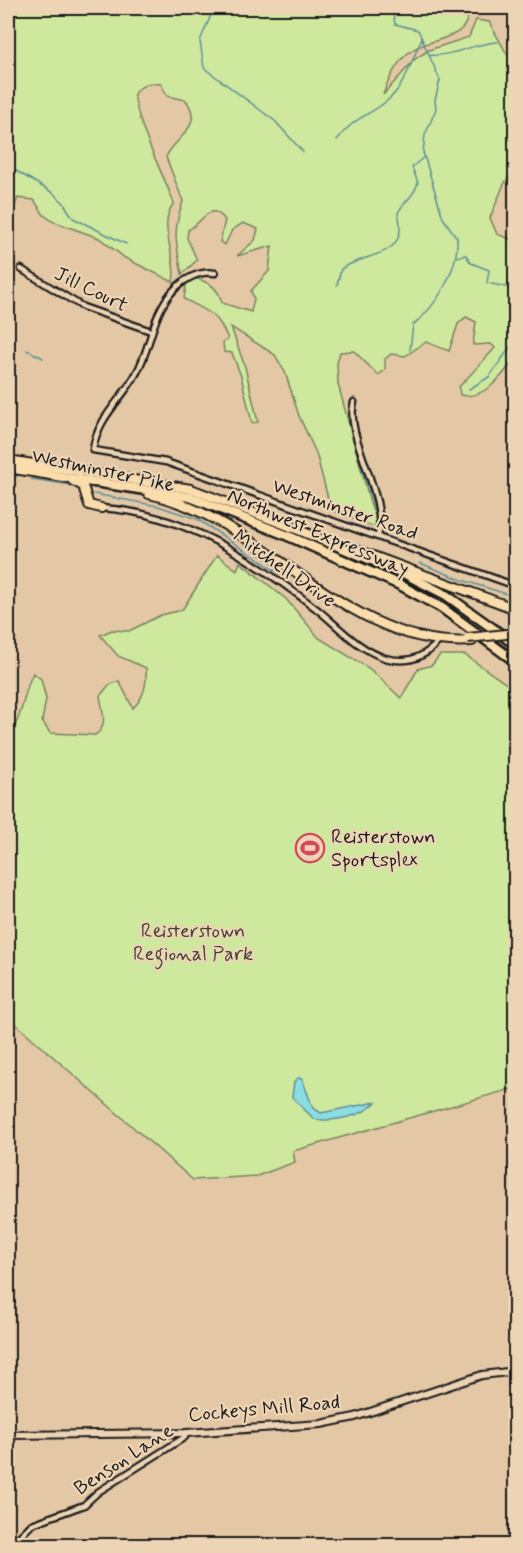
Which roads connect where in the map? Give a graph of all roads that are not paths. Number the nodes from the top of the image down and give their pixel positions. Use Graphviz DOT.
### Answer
graph roads {
  1 [pos="21,269"];
  2 [pos="215,273"];
  3 [pos="150,331"];
  4 [pos="354,402"];
  5 [pos="8,460"];
  6 [pos="8,468"];
  7 [pos="63,477"];
  8 [pos="88,481"];
  9 [pos="101,508"];
  10 [pos="289,526"];
  11 [pos="378,537"];
  12 [pos="516,586"];
  13 [pos="516,609"];
  14 [pos="516,635"];
  15 [pos="438,642"];
  16 [pos="516,645"];
  17 [pos="516,662"];
  18 [pos="516,1371"];
  19 [pos="186,1432"];
  20 [pos="8,1436"];
  21 [pos="17,1545"];
  1 -- 3 [label="street, Jill Court"];
  2 -- 3 [label="street"];
  3 -- 11 [label="street, Westminster Road"];
  4 -- 11 [label="street"];
  5 -- 10 [label="highway, Westminster Pike"];
  6 -- 7 [label="highway, Westminster Pike"];
  7 -- 8 [label="highway, Westminster Pike"];
  7 -- 9 [label="highway"];
  8 -- 15 [label="highway, Westminster Pike"];
  8 -- 17 [label="highway, Northwest Expressway"];
  9 -- 15 [label="street, Mitchell Drive"];
  10 -- 13 [label="highway, Westminster Pike"];
  10 -- 16 [label="highway, Northwest Expressway"];
  11 -- 12 [label="street, Westminster Road"];
  14 -- 15 [label="highway, Westminster Pike, bridge"];
  18 -- 19 [label="street, Cockeys Mill Road"];
  19 -- 20 [label="street, Cockeys Mill Road"];
  19 -- 21 [label="street, Benson Lane"];
}
